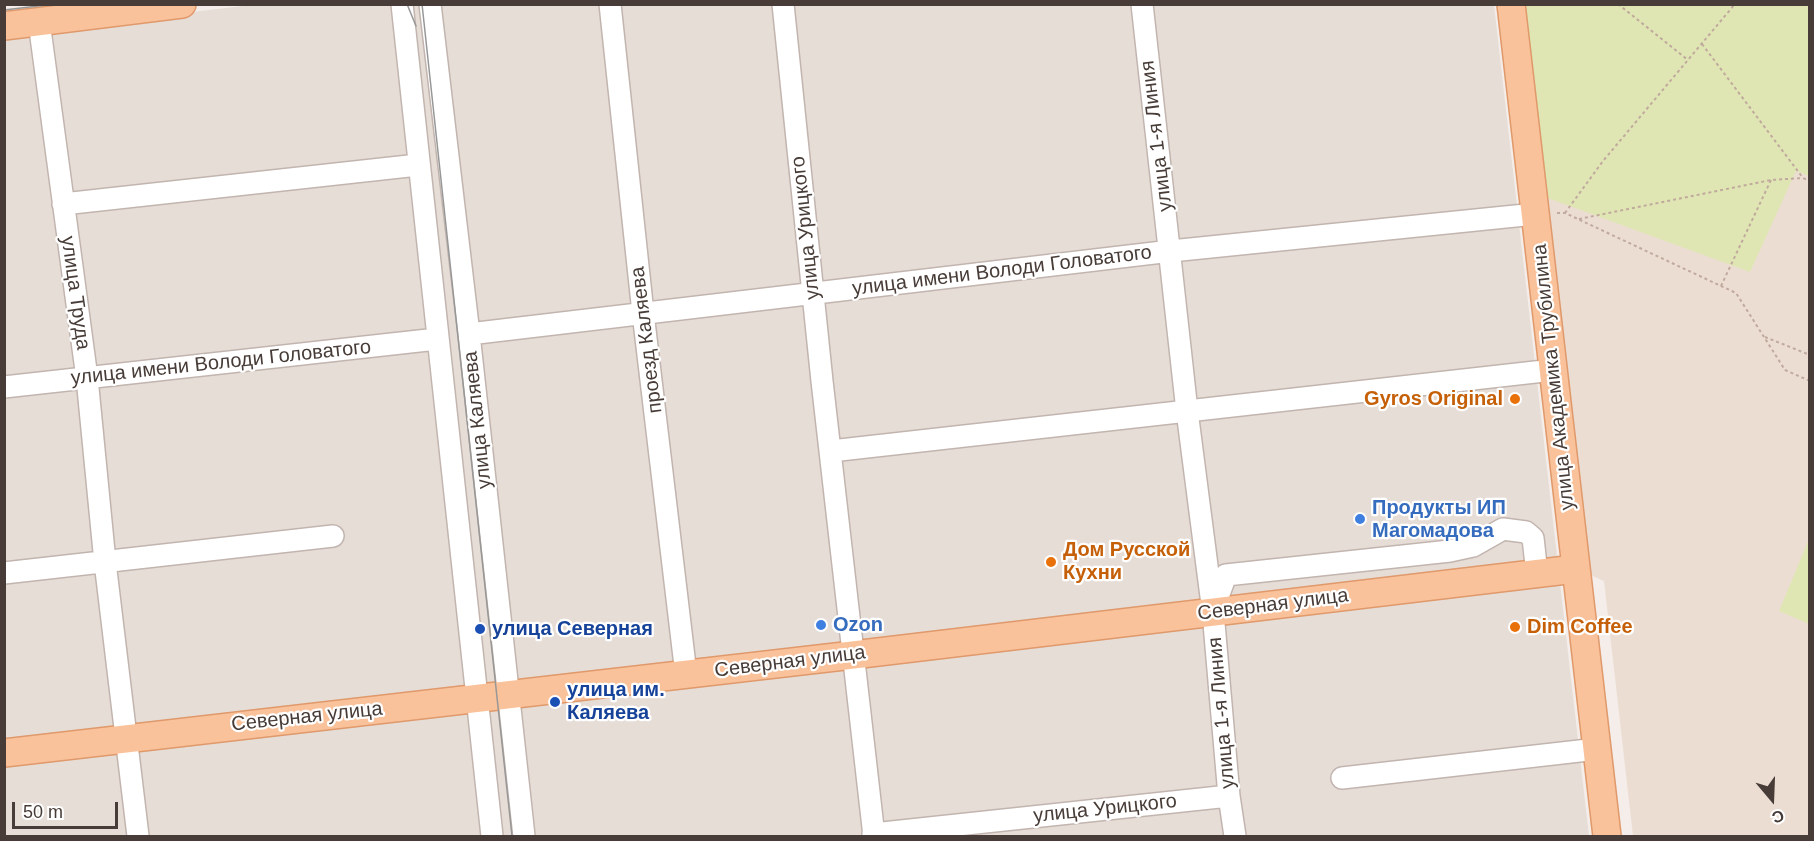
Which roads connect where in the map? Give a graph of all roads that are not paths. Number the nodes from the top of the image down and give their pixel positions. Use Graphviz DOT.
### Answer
graph roads {
  1 [pos="182,4"];
  2 [pos="402,4"];
  3 [pos="430,4"];
  4 [pos="610,4"];
  5 [pos="783,4"];
  6 [pos="1142,4"];
  7 [pos="1512,4"];
  8 [pos="39,22"];
  9 [pos="4,26"];
  10 [pos="418,165"];
  11 [pos="63,204"];
  12 [pos="1535,214"];
  13 [pos="1171,251"];
  14 [pos="813,292"];
  15 [pos="643,313"];
  16 [pos="469,334"];
  17 [pos="438,339"];
  18 [pos="1553,370"];
  19 [pos="87,378"];
  20 [pos="4,387"];
  21 [pos="1187,411"];
  22 [pos="831,451"];
  23 [pos="333,536"];
  24 [pos="105,562"];
  25 [pos="1575,569"];
  26 [pos="4,573"];
  27 [pos="1537,574"];
  28 [pos="1213,612"];
  29 [pos="853,655"];
  30 [pos="686,674"];
  31 [pos="507,695"];
  32 [pos="476,698"];
  33 [pos="126,738"];
  34 [pos="1598,749"];
  35 [pos="4,753"];
  36 [pos="1342,778"];
  37 [pos="1229,796"];
  38 [pos="873,835"];
  39 [pos="138,837"];
  40 [pos="492,837"];
  41 [pos="524,837"];
  42 [pos="1235,837"];
  43 [pos="1607,837"];
  1 -- 8 [label="main road"];
  2 -- 10 [label="street, улица Каляева"];
  3 -- 16 [label="street, улица Каляева"];
  4 -- 15 [label="street, проезд Каляева"];
  5 -- 14 [label="street, улица Урицкого"];
  6 -- 13 [label="street, улица 1-я Линия"];
  7 -- 12 [label="main road, улица Академика Трубилина"];
  8 -- 9 [label="main road"];
  8 -- 11 [label="street, улица Труда"];
  10 -- 11 [label="street"];
  10 -- 17 [label="street, улица Каляева"];
  11 -- 19 [label="street, улица Труда"];
  12 -- 13 [label="street, улица имени Володи Головатого"];
  12 -- 18 [label="main road, улица Академика Трубилина"];
  13 -- 14 [label="street, улица имени Володи Головатого"];
  13 -- 21 [label="street, улица 1-я Линия"];
  14 -- 15 [label="street, улица имени Володи Головатого"];
  14 -- 22 [label="street, улица Урицкого"];
  15 -- 16 [label="street, улица имени Володи Головатого"];
  15 -- 30 [label="street, проезд Каляева"];
  16 -- 31 [label="street, улица Каляева"];
  17 -- 19 [label="street, улица имени Володи Головатого"];
  17 -- 32 [label="street, улица Каляева"];
  18 -- 21 [label="street"];
  18 -- 25 [label="main road, улица Академика Трубилина"];
  19 -- 20 [label="street, улица имени Володи Головатого"];
  19 -- 24 [label="street, улица Труда"];
  21 -- 22 [label="street"];
  21 -- 28 [label="street, улица 1-я Линия"];
  22 -- 29 [label="street, улица Урицкого"];
  23 -- 24 [label="street"];
  24 -- 26 [label="street"];
  24 -- 33 [label="street, улица Труда"];
  25 -- 27 [label="main road, Северная улица"];
  25 -- 34 [label="main road, улица Академика Трубилина"];
  27 -- 28 [label="main road, Северная улица"];
  27 -- 28 [label="street"];
  28 -- 29 [label="main road, Северная улица"];
  28 -- 37 [label="street, улица 1-я Линия"];
  29 -- 30 [label="main road, Северная улица"];
  29 -- 38 [label="street, улица Урицкого"];
  30 -- 31 [label="main road, Северная улица"];
  31 -- 32 [label="main road, Северная улица"];
  31 -- 41 [label="street, улица Каляева"];
  32 -- 33 [label="main road, Северная улица"];
  32 -- 40 [label="street, улица Каляева"];
  33 -- 35 [label="main road, Северная улица"];
  33 -- 39 [label="street, улица Труда"];
  34 -- 36 [label="street"];
  34 -- 43 [label="main road, улица Академика Трубилина"];
  37 -- 38 [label="street, улица Урицкого"];
  37 -- 42 [label="street, улица 1-я Линия"];
}
